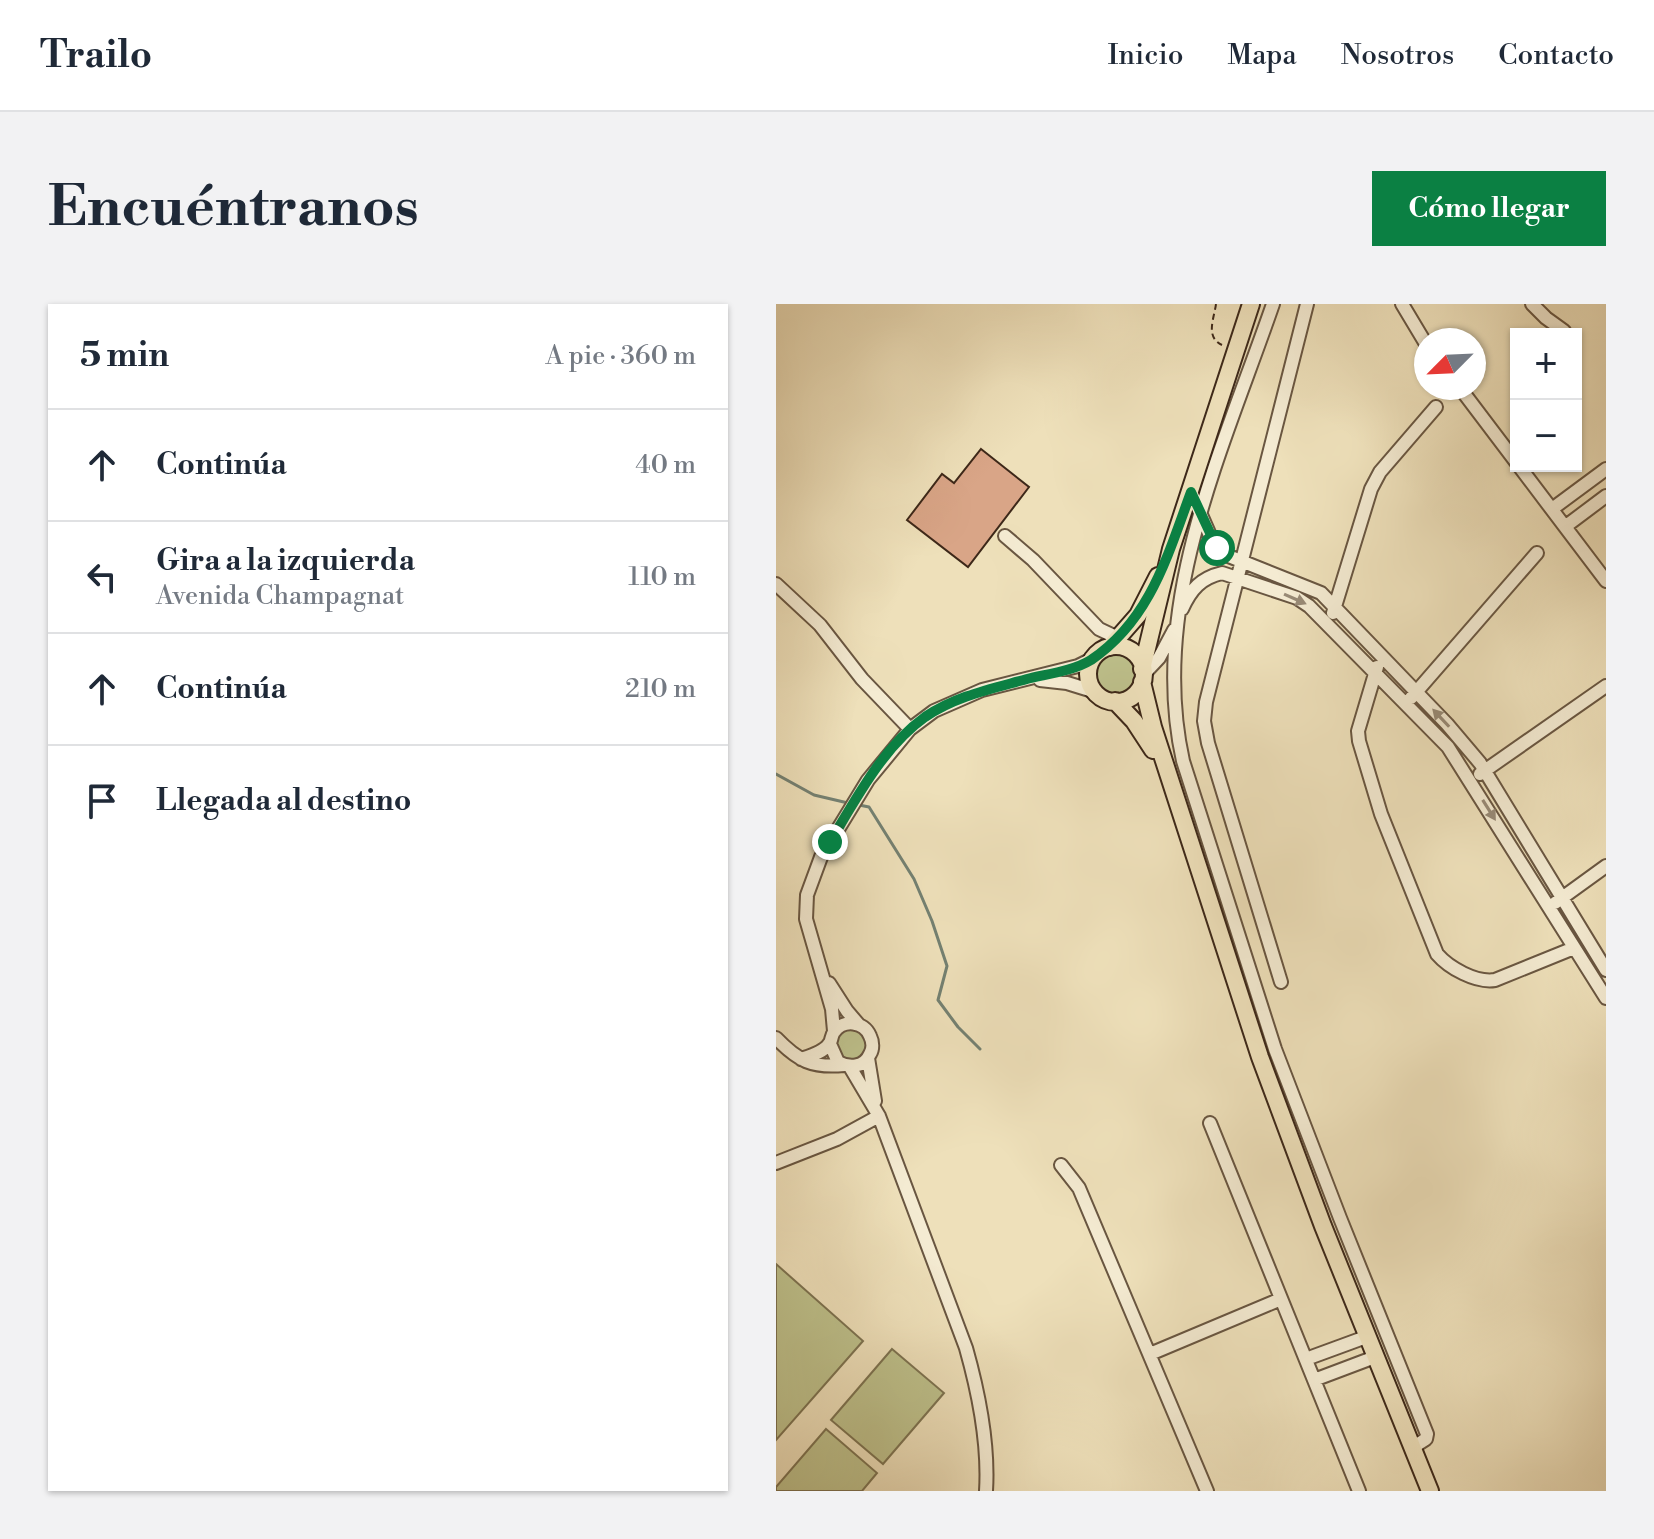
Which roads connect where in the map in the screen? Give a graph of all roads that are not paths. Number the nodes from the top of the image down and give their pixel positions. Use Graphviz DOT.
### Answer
graph roads {
  1 [pos="1273,304"];
  2 [pos="1307,304"];
  3 [pos="1532,304"];
  4 [pos="1250,306"];
  5 [pos="1403,308"];
  6 [pos="1416,328"];
  7 [pos="1560,328"];
  8 [pos="1469,400"];
  9 [pos="1436,407"];
  10 [pos="1510,455"];
  11 [pos="1606,469"];
  12 [pos="1523,472"];
  13 [pos="1191,492"];
  14 [pos="1606,496"];
  15 [pos="1552,509"];
  16 [pos="1200,514"];
  17 [pos="1566,526"];
  18 [pos="1005,536"];
  19 [pos="1171,549"];
  20 [pos="1537,553"];
  21 [pos="1242,561"];
  22 [pos="1238,578"];
  23 [pos="1606,581"];
  24 [pos="776,584"];
  25 [pos="1337,609"];
  26 [pos="1326,622"];
  27 [pos="1175,628"];
  28 [pos="1114,642"];
  29 [pos="1383,657"];
  30 [pos="1092,659"];
  31 [pos="1374,672"];
  32 [pos="1143,675"];
  33 [pos="1021,681"];
  34 [pos="1606,686"];
  35 [pos="1096,692"];
  36 [pos="1416,692"];
  37 [pos="1115,701"];
  38 [pos="1407,704"];
  39 [pos="910,729"];
  40 [pos="1484,771"];
  41 [pos="1471,780"];
  42 [pos="1172,782"];
  43 [pos="1606,866"];
  44 [pos="1562,898"];
  45 [pos="1549,907"];
  46 [pos="1574,948"];
  47 [pos="821,970"];
  48 [pos="1606,970"];
  49 [pos="1281,982"];
  50 [pos="1606,998"];
  51 [pos="1253,1009"];
  52 [pos="859,1025"];
  53 [pos="776,1038"];
  54 [pos="832,1038"];
  55 [pos="1268,1053"];
  56 [pos="868,1058"];
  57 [pos="801,1059"];
  58 [pos="847,1066"];
  59 [pos="879,1116"];
  60 [pos="1210,1123"];
  61 [pos="1311,1145"];
  62 [pos="1296,1153"];
  63 [pos="776,1163"];
  64 [pos="1061,1165"];
  65 [pos="1340,1218"];
  66 [pos="1323,1226"];
  67 [pos="1281,1299"];
  68 [pos="1366,1337"];
  69 [pos="1150,1354"];
  70 [pos="1375,1357"];
  71 [pos="1306,1359"];
  72 [pos="1314,1380"];
  73 [pos="1412,1448"];
  74 [pos="986,1491"];
  75 [pos="1207,1491"];
  76 [pos="1359,1491"];
  77 [pos="1430,1491"];
  1 -- 16 [label="street"];
  2 -- 21 [label="street"];
  3 -- 7 [label="street"];
  4 -- 13 [label="main road"];
  5 -- 6 [label="street"];
  8 -- 10 [label="street"];
  9 -- 25 [label="street"];
  11 -- 15 [label="street"];
  12 -- 15 [label="street"];
  13 -- 16 [label="street"];
  13 -- 19 [label="main road"];
  14 -- 17 [label="street"];
  15 -- 17 [label="street"];
  16 -- 21 [label="street"];
  16 -- 27 [label="street"];
  17 -- 23 [label="street"];
  18 -- 28 [label="street"];
  19 -- 28 [label="main road"];
  19 -- 32 [label="main road"];
  20 -- 36 [label="street"];
  21 -- 22 [label="street"];
  21 -- 25 [label="street"];
  22 -- 26 [label="street, one-way"];
  22 -- 27 [label="street"];
  22 -- 49 [label="street"];
  24 -- 39 [label="street"];
  25 -- 26 [label="street"];
  25 -- 29 [label="street"];
  26 -- 31 [label="street"];
  27 -- 32 [label="street"];
  27 -- 51 [label="street"];
  28 -- 30 [label="main road"];
  28 -- 32 [label="main road"];
  29 -- 31 [label="street"];
  29 -- 36 [label="street"];
  30 -- 33 [label="street"];
  30 -- 35 [label="main road"];
  31 -- 38 [label="street"];
  31 -- 46 [label="street"];
  32 -- 37 [label="main road"];
  32 -- 42 [label="main road"];
  33 -- 35 [label="street"];
  33 -- 39 [label="street"];
  34 -- 40 [label="street"];
  35 -- 37 [label="main road"];
  36 -- 38 [label="street"];
  40 -- 36 [label="street, one-way"];
  37 -- 42 [label="main road"];
  38 -- 41 [label="street"];
  39 -- 47 [label="street"];
  40 -- 41 [label="street"];
  40 -- 44 [label="street"];
  41 -- 45 [label="street, one-way"];
  42 -- 51 [label="main road"];
  43 -- 44 [label="street"];
  44 -- 45 [label="street"];
  44 -- 48 [label="street"];
  45 -- 46 [label="street"];
  46 -- 50 [label="street"];
  47 -- 52 [label="street"];
  47 -- 54 [label="street"];
  51 -- 55 [label="main road"];
  52 -- 54 [label="street"];
  52 -- 56 [label="street"];
  53 -- 57 [label="street"];
  54 -- 57 [label="street"];
  54 -- 58 [label="street"];
  55 -- 61 [label="street"];
  55 -- 62 [label="main road"];
  56 -- 58 [label="street"];
  56 -- 59 [label="street"];
  57 -- 58 [label="street"];
  58 -- 59 [label="street"];
  59 -- 63 [label="street"];
  59 -- 74 [label="street"];
  60 -- 67 [label="street"];
  61 -- 62 [label="street"];
  61 -- 65 [label="street"];
  62 -- 66 [label="main road"];
  64 -- 69 [label="street"];
  65 -- 66 [label="street"];
  65 -- 73 [label="street"];
  66 -- 68 [label="main road"];
  67 -- 69 [label="street"];
  67 -- 71 [label="street"];
  68 -- 70 [label="main road"];
  68 -- 71 [label="street"];
  69 -- 75 [label="street"];
  70 -- 72 [label="street"];
  70 -- 73 [label="main road"];
  71 -- 72 [label="street"];
  72 -- 76 [label="street"];
  73 -- 77 [label="main road"];
}
